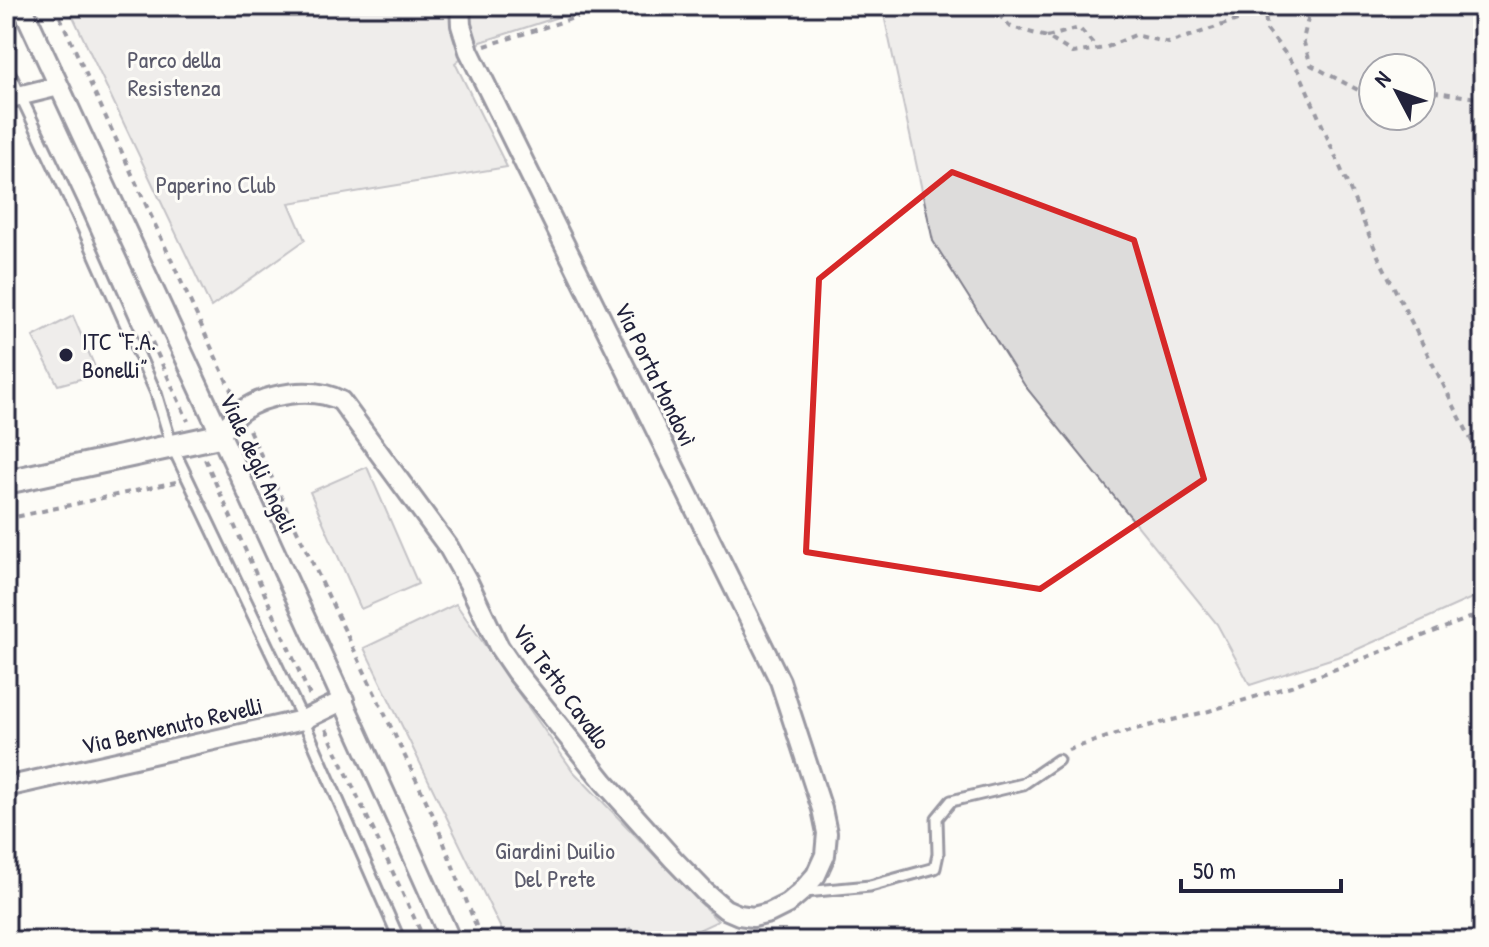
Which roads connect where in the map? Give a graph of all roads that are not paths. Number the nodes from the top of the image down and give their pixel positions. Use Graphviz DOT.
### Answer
graph roads {
  1 [pos="22,6"];
  2 [pos="460,6"];
  3 [pos="6,65"];
  4 [pos="59,86"];
  5 [pos="13,97"];
  6 [pos="208,438"];
  7 [pos="172,446"];
  8 [pos="6,482"];
  9 [pos="344,700"];
  10 [pos="310,716"];
  11 [pos="1058,760"];
  12 [pos="808,764"];
  13 [pos="6,787"];
  14 [pos="801,892"];
  15 [pos="400,941"];
  16 [pos="451,941"];
  1 -- 4 [label="street, Viale degli Angeli"];
  2 -- 12 [label="street, Via Porta Mondovì"];
  3 -- 5 [label="lane"];
  4 -- 5 [label="street"];
  4 -- 6 [label="street, Viale degli Angeli"];
  5 -- 7 [label="lane"];
  6 -- 7 [label="street"];
  6 -- 9 [label="street, Viale degli Angeli"];
  6 -- 14 [label="street, Via Tetto Cavallo"];
  7 -- 8 [label="street"];
  7 -- 10 [label="lane"];
  9 -- 10 [label="street, Via Benvenuto Revelli"];
  9 -- 16 [label="street, Viale degli Angeli"];
  10 -- 13 [label="street, Via Benvenuto Revelli"];
  10 -- 15 [label="lane"];
  11 -- 14 [label="lane"];
  12 -- 14 [label="street, Via Tetto Cavallo"];
}
